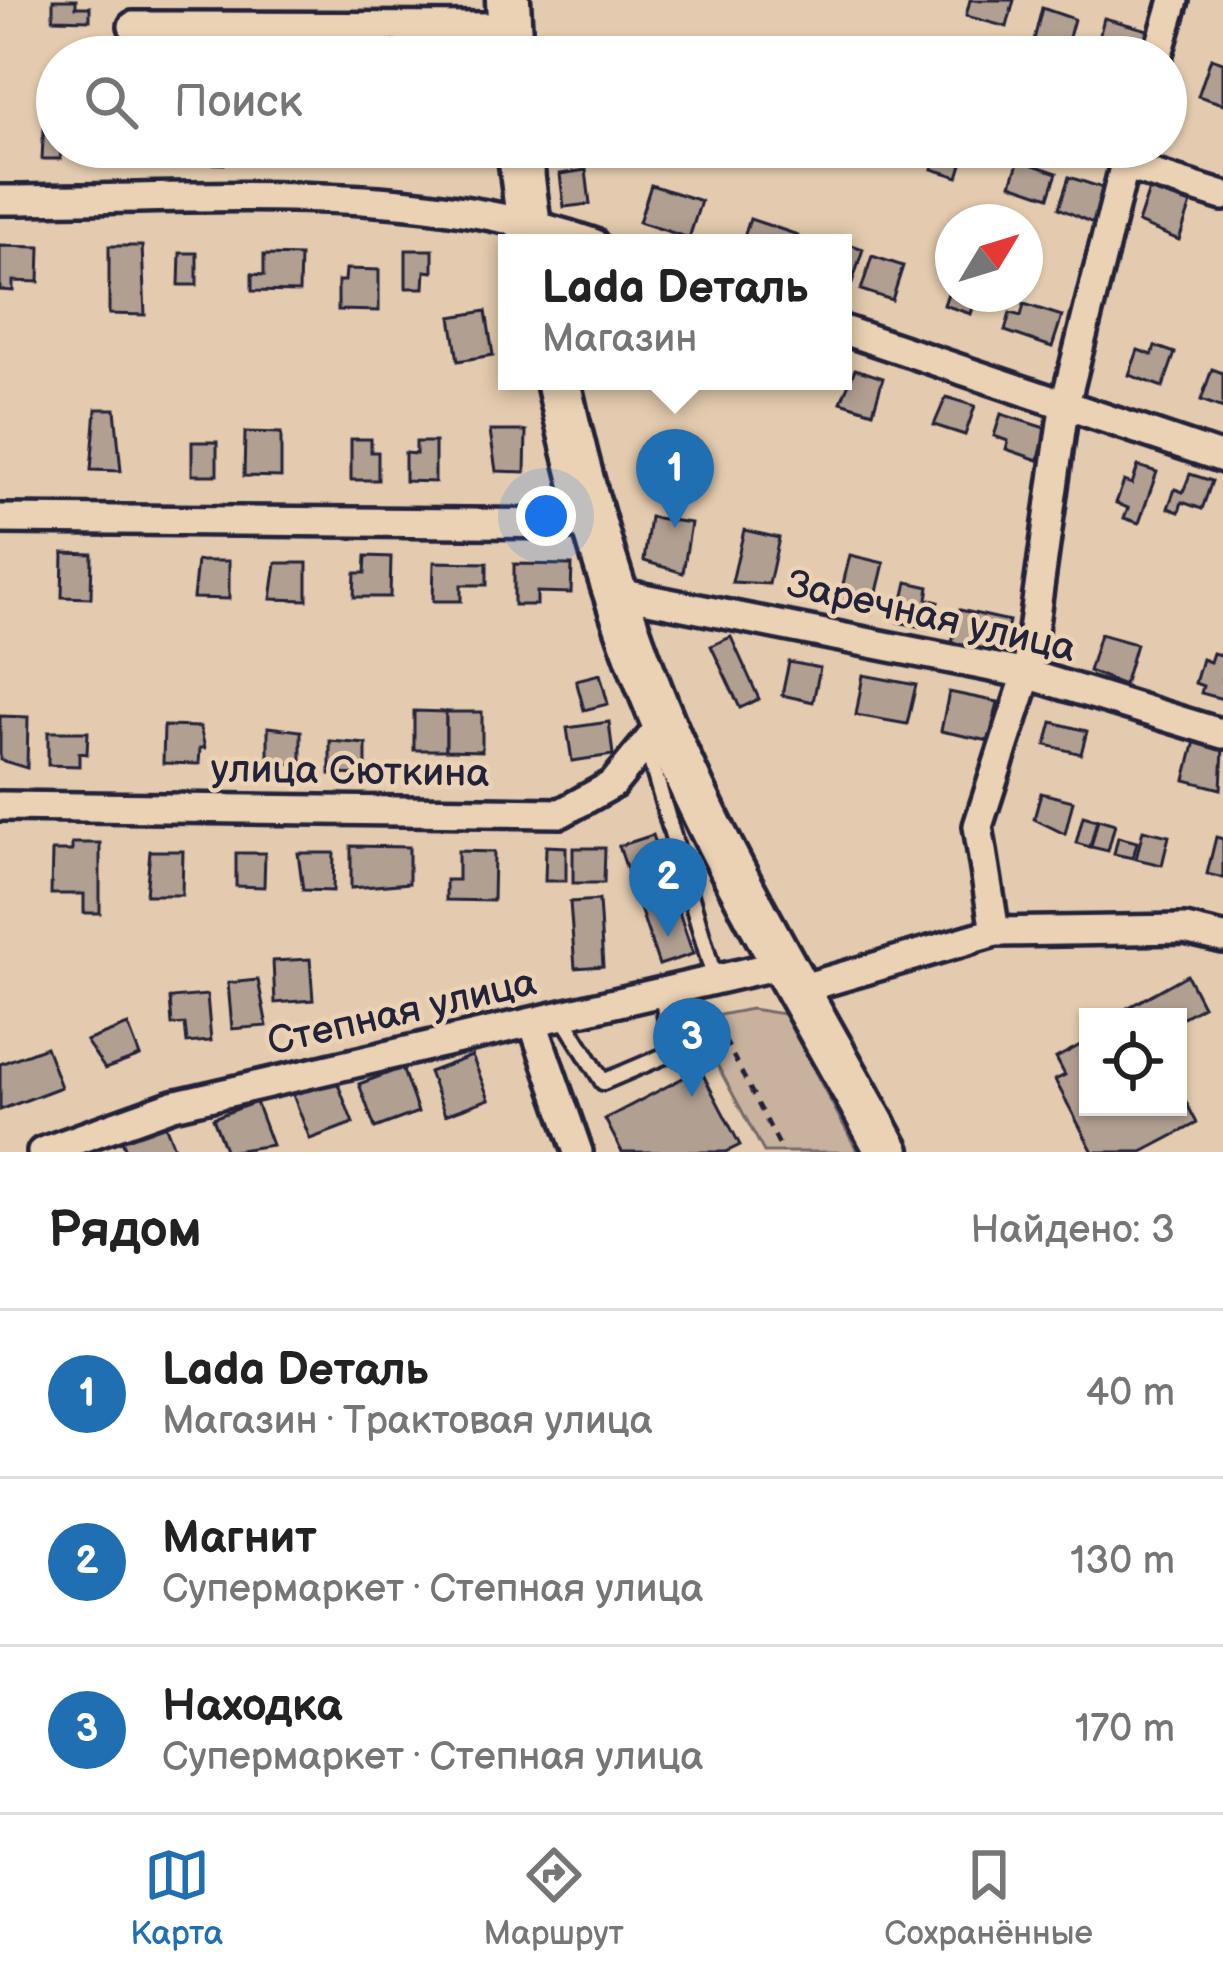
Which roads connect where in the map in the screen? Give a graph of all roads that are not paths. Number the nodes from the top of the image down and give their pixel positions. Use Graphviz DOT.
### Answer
graph roads {
  1 [pos="1174,0"];
  2 [pos="133,26"];
  3 [pos="509,28"];
  4 [pos="1163,36"];
  5 [pos="522,168"];
  6 [pos="1123,168"];
  7 [pos="1155,168"];
  8 [pos="1223,196"];
  9 [pos="0,200"];
  10 [pos="529,232"];
  11 [pos="852,333"];
  12 [pos="560,390"];
  13 [pos="1064,408"];
  14 [pos="1223,458"];
  15 [pos="0,519"];
  16 [pos="596,524"];
  17 [pos="618,593"];
  18 [pos="1027,674"];
  19 [pos="654,734"];
  20 [pos="1223,734"];
  21 [pos="0,806"];
  22 [pos="995,932"];
  23 [pos="1223,938"];
  24 [pos="791,976"];
  25 [pos="705,982"];
  26 [pos="662,992"];
  27 [pos="562,1016"];
  28 [pos="533,1023"];
  29 [pos="42,1152"];
  30 [pos="578,1152"];
  31 [pos="888,1152"];
  1 -- 4 [label="street"];
  2 -- 3 [label="street"];
  5 -- 10 [label="main road"];
  6 -- 13 [label="street"];
  7 -- 8 [label="street"];
  9 -- 10 [label="street"];
  11 -- 13 [label="street"];
  12 -- 16 [label="main road"];
  13 -- 14 [label="street"];
  13 -- 18 [label="street"];
  15 -- 16 [label="street"];
  16 -- 17 [label="main road"];
  17 -- 18 [label="street, Заречная улица"];
  17 -- 19 [label="main road"];
  18 -- 20 [label="street, Заречная улица"];
  18 -- 22 [label="street"];
  19 -- 21 [label="street, улица Сюткина"];
  19 -- 24 [label="main road"];
  19 -- 25 [label="lane"];
  22 -- 23 [label="street"];
  22 -- 24 [label="street"];
  24 -- 25 [label="street, Степная улица"];
  24 -- 31 [label="main road"];
  25 -- 26 [label="street, Степная улица"];
  26 -- 27 [label="street, Степная улица"];
  26 -- 27 [label="lane"];
  27 -- 28 [label="street, Степная улица"];
  28 -- 29 [label="street, Степная улица"];
  28 -- 30 [label="street"];
}
